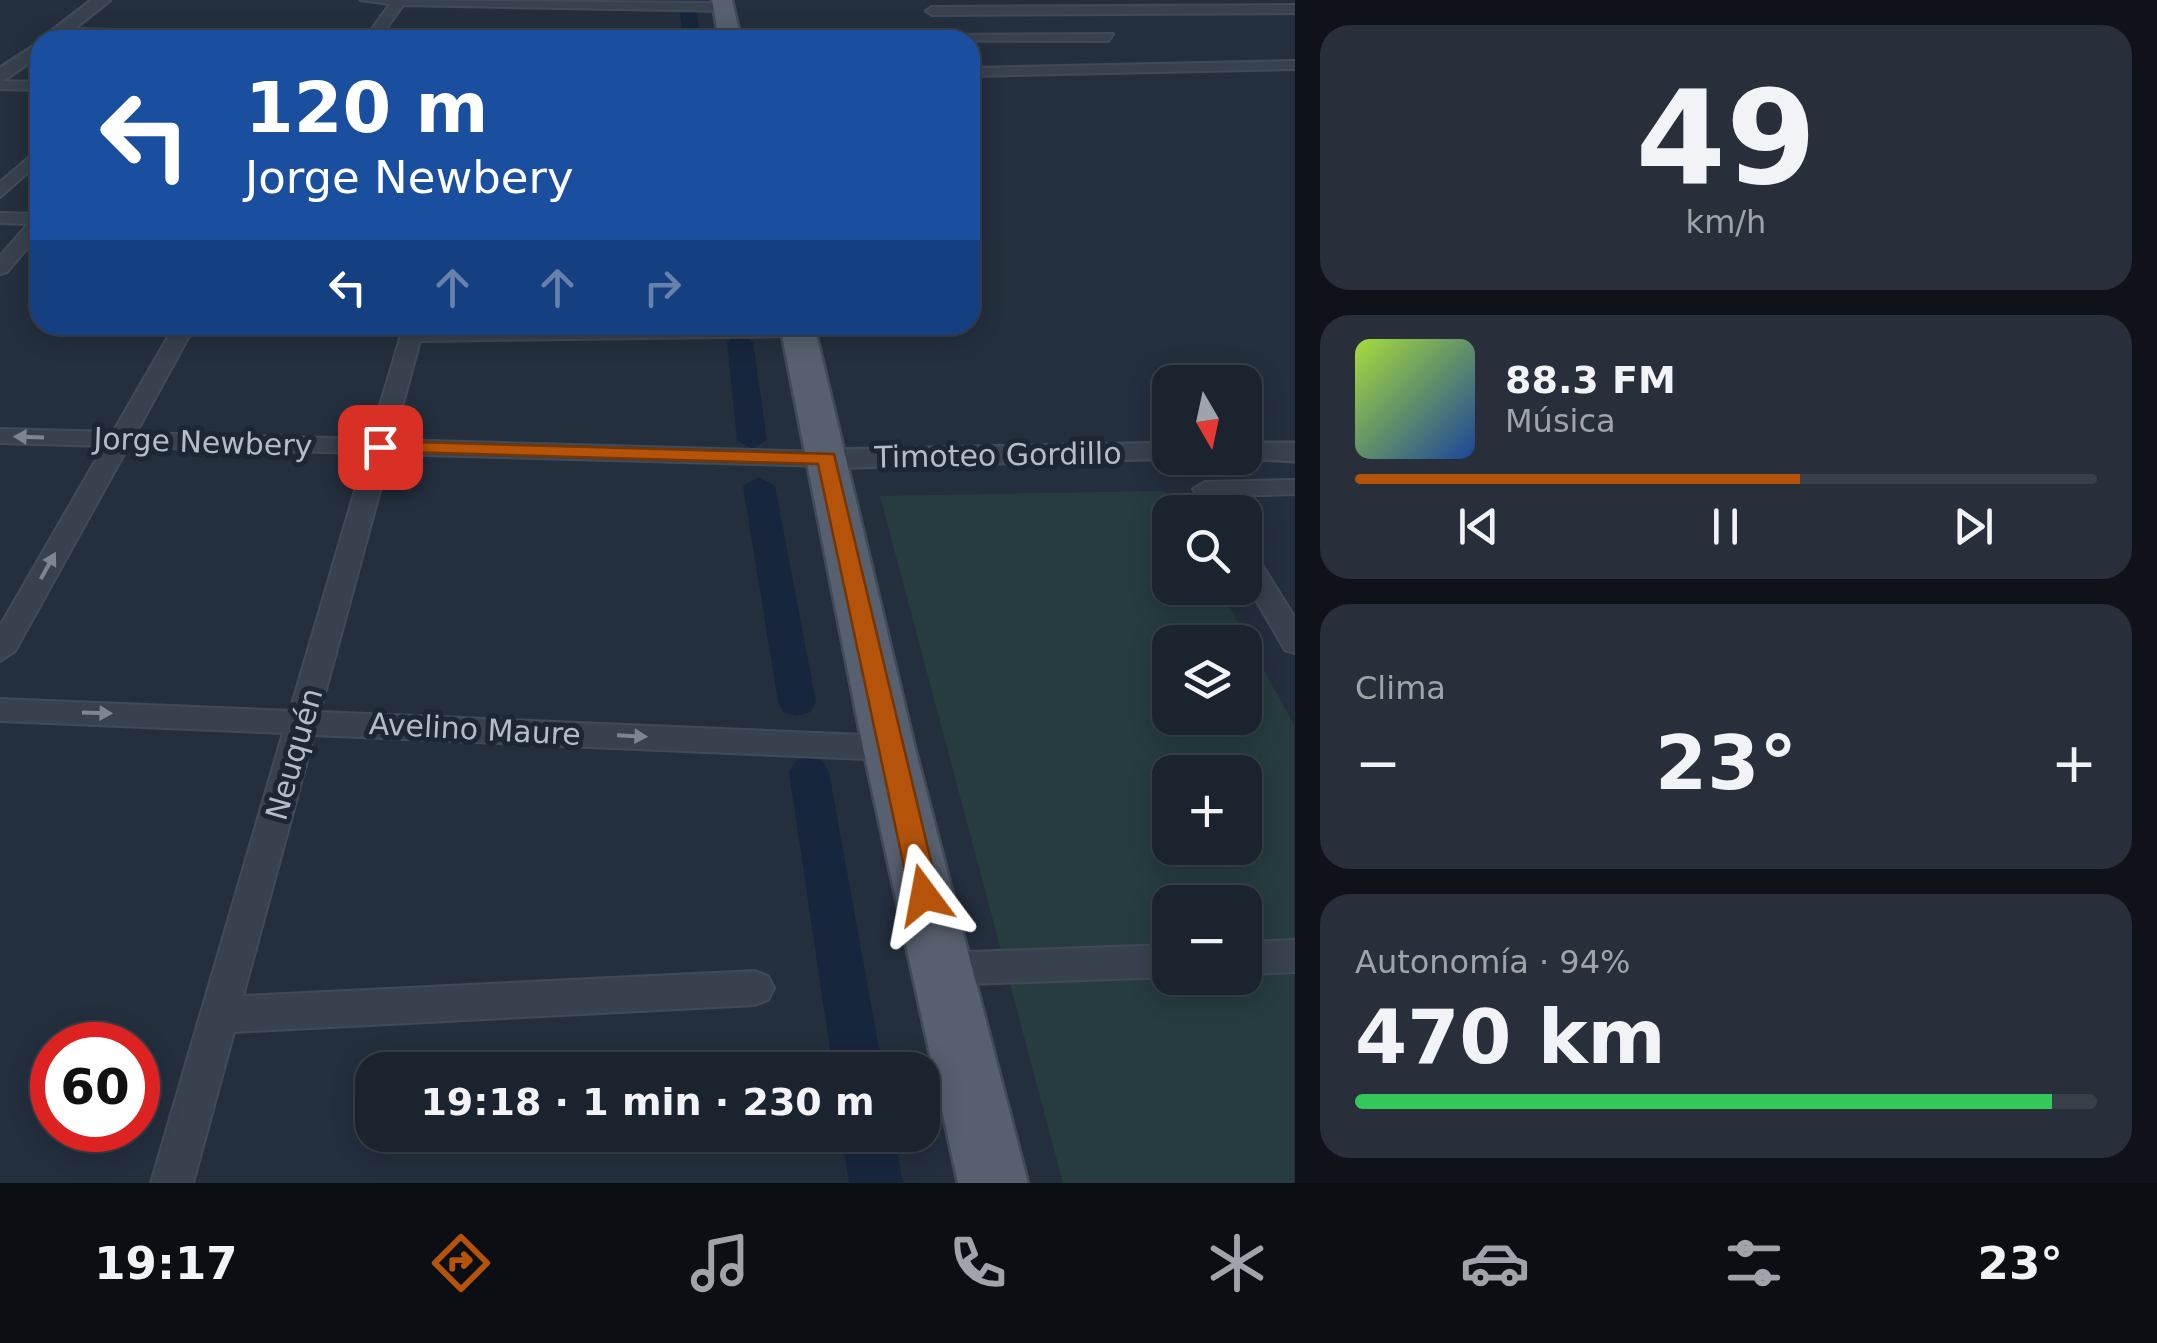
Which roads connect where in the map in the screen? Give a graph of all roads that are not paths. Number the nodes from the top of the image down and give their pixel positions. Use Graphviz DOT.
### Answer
graph roads {
  1 [pos="102,0"];
  2 [pos="366,0"];
  3 [pos="400,0"];
  4 [pos="723,4"];
  5 [pos="1294,9"];
  6 [pos="1083,10"];
  7 [pos="932,11"];
  8 [pos="62,30"];
  9 [pos="378,30"];
  10 [pos="728,30"];
  11 [pos="980,47"];
  12 [pos="1123,52"];
  13 [pos="30,54"];
  14 [pos="1294,65"];
  15 [pos="980,71"];
  16 [pos="0,77"];
  17 [pos="0,85"];
  18 [pos="30,86"];
  19 [pos="30,163"];
  20 [pos="0,192"];
  21 [pos="0,218"];
  22 [pos="30,220"];
  23 [pos="30,232"];
  24 [pos="0,268"];
  25 [pos="179,335"];
  26 [pos="411,335"];
  27 [pos="799,335"];
  28 [pos="0,436"];
  29 [pos="119,440"];
  30 [pos="380,447"];
  31 [pos="1152,452"];
  32 [pos="1262,452"];
  33 [pos="1294,452"];
  34 [pos="826,458"];
  35 [pos="1294,487"];
  36 [pos="1209,495"];
  37 [pos="1262,587"];
  38 [pos="1294,643"];
  39 [pos="0,652"];
  40 [pos="0,710"];
  41 [pos="303,721"];
  42 [pos="889,748"];
  43 [pos="1294,956"];
  44 [pos="1262,957"];
  45 [pos="1152,962"];
  46 [pos="942,969"];
  47 [pos="755,988"];
  48 [pos="220,1016"];
  49 [pos="172,1183"];
  50 [pos="993,1183"];
  1 -- 8 [label="street"];
  2 -- 3 [label="street"];
  3 -- 4 [label="street"];
  3 -- 9 [label="street"];
  4 -- 10 [label="main road"];
  5 -- 6 [label="street"];
  6 -- 7 [label="street"];
  6 -- 12 [label="street"];
  11 -- 12 [label="street"];
  12 -- 14 [label="street"];
  12 -- 15 [label="street"];
  13 -- 16 [label="street"];
  17 -- 18 [label="street"];
  19 -- 20 [label="street"];
  21 -- 22 [label="street"];
  23 -- 24 [label="street"];
  25 -- 29 [label="street"];
  26 -- 30 [label="street, Neuquén"];
  27 -- 34 [label="main road"];
  29 -- 28 [label="street, Jorge Newbery, one-way"];
  29 -- 30 [label="street, Jorge Newbery"];
  39 -- 29 [label="street, one-way"];
  30 -- 34 [label="street, Jorge Newbery"];
  30 -- 41 [label="street, Neuquén"];
  31 -- 34 [label="street, Timoteo Gordillo"];
  32 -- 33 [label="street"];
  34 -- 42 [label="main road"];
  35 -- 36 [label="street"];
  37 -- 38 [label="street"];
  40 -- 41 [label="street, Avelino Maure, one-way"];
  41 -- 42 [label="street, Avelino Maure, one-way"];
  41 -- 48 [label="street, Neuquén"];
  42 -- 46 [label="main road"];
  43 -- 44 [label="street"];
  45 -- 46 [label="street"];
  46 -- 50 [label="main road"];
  47 -- 48 [label="street"];
  48 -- 49 [label="street, Neuquén"];
}
